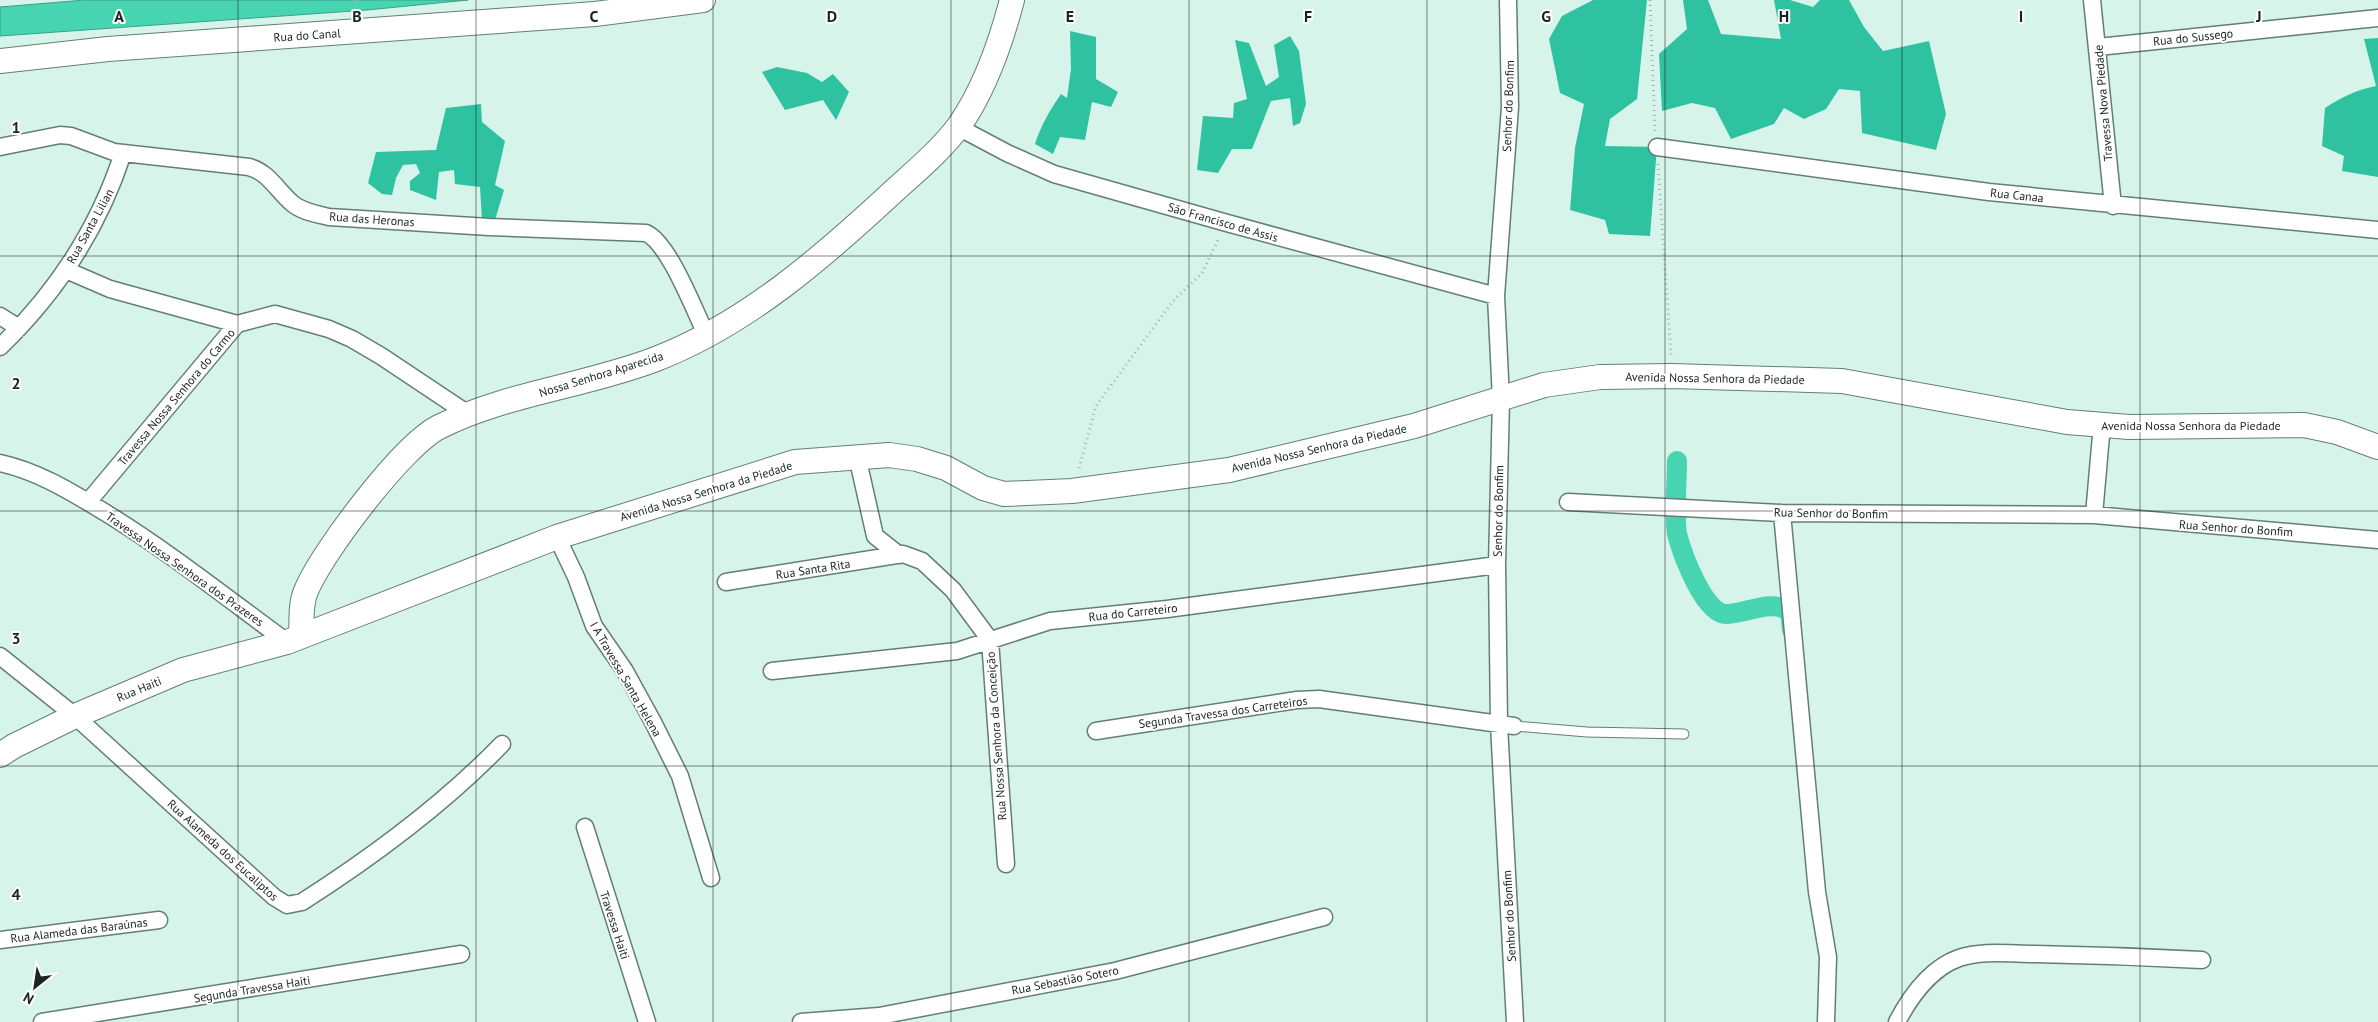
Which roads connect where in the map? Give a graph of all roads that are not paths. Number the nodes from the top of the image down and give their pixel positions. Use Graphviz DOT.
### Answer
graph roads {
  1 [pos="703,0"];
  2 [pos="1012,0"];
  3 [pos="1508,0"];
  4 [pos="2092,0"];
  5 [pos="2378,18"];
  6 [pos="2098,47"];
  7 [pos="0,61"];
  8 [pos="958,127"];
  9 [pos="0,147"];
  10 [pos="1657,147"];
  11 [pos="123,153"];
  12 [pos="2113,206"];
  13 [pos="2378,230"];
  14 [pos="66,270"];
  15 [pos="1496,296"];
  16 [pos="0,316"];
  17 [pos="237,324"];
  18 [pos="19,328"];
  19 [pos="706,334"];
  20 [pos="0,347"];
  21 [pos="1500,399"];
  22 [pos="468,414"];
  23 [pos="2102,424"];
  24 [pos="2378,447"];
  25 [pos="857,456"];
  26 [pos="0,462"];
  27 [pos="88,502"];
  28 [pos="1568,502"];
  29 [pos="1782,513"];
  30 [pos="2094,515"];
  31 [pos="557,537"];
  32 [pos="2378,540"];
  33 [pos="899,555"];
  34 [pos="1497,566"];
  35 [pos="726,582"];
  36 [pos="294,639"];
  37 [pos="990,640"];
  38 [pos="0,656"];
  39 [pos="772,670"];
  40 [pos="75,716"];
  41 [pos="1507,725"];
  42 [pos="1096,731"];
  43 [pos="1684,734"];
  44 [pos="502,744"];
  45 [pos="0,755"];
  46 [pos="584,827"];
  47 [pos="1006,864"];
  48 [pos="712,878"];
  49 [pos="1324,917"];
  50 [pos="159,920"];
  51 [pos="0,940"];
  52 [pos="461,954"];
  53 [pos="2202,960"];
  54 [pos="42,1022"];
  55 [pos="647,1022"];
  56 [pos="802,1022"];
  57 [pos="1515,1022"];
  58 [pos="1826,1022"];
  59 [pos="1896,1022"];
  1 -- 7 [label="street, Rua do Canal"];
  2 -- 8 [label="street, Nossa Senhora Aparecida"];
  3 -- 15 [label="street, Senhor do Bonfim"];
  4 -- 6 [label="street, Travessa Nova Piedade"];
  5 -- 6 [label="street, Rua do Sussego"];
  6 -- 12 [label="street, Travessa Nova Piedade"];
  8 -- 15 [label="street, São Francisco de Assis"];
  8 -- 19 [label="street, Nossa Senhora Aparecida"];
  9 -- 11 [label="street, Rua das Heronas"];
  10 -- 12 [label="street, Rua Canaa"];
  11 -- 14 [label="street, Rua Santa Lilian"];
  11 -- 19 [label="street, Rua das Heronas"];
  12 -- 13 [label="street, Rua Canaa"];
  14 -- 17 [label="street, Travessa Nossa Senhora do Carmo"];
  14 -- 18 [label="street"];
  15 -- 21 [label="street, Senhor do Bonfim"];
  16 -- 18 [label="street"];
  17 -- 22 [label="street"];
  17 -- 27 [label="street, Travessa Nossa Senhora do Carmo"];
  18 -- 20 [label="street"];
  19 -- 22 [label="street, Nossa Senhora Aparecida"];
  21 -- 23 [label="street, Avenida Nossa Senhora da Piedade"];
  21 -- 25 [label="street, Avenida Nossa Senhora da Piedade"];
  21 -- 34 [label="street, Senhor do Bonfim"];
  22 -- 36 [label="street, Nossa Senhora Aparecida"];
  23 -- 24 [label="street, Avenida Nossa Senhora da Piedade"];
  23 -- 30 [label="street"];
  25 -- 31 [label="street, Avenida Nossa Senhora da Piedade"];
  25 -- 33 [label="street, Rua Nossa Senhora da Conceição"];
  26 -- 27 [label="street, Travessa Nossa Senhora dos Prazeres"];
  27 -- 36 [label="street, Travessa Nossa Senhora dos Prazeres"];
  28 -- 29 [label="street, Rua Senhor do Bonfim"];
  29 -- 30 [label="street, Rua Senhor do Bonfim"];
  29 -- 58 [label="street"];
  30 -- 32 [label="street, Rua Senhor do Bonfim"];
  31 -- 36 [label="street, Avenida Nossa Senhora da Piedade"];
  31 -- 48 [label="street, I A Travessa Santa Helena"];
  33 -- 35 [label="street, Rua Santa Rita"];
  33 -- 37 [label="street, Rua Nossa Senhora da Conceição"];
  34 -- 37 [label="street, Rua do Carreteiro"];
  34 -- 41 [label="street, Senhor do Bonfim"];
  36 -- 40 [label="street, Rua Haiti"];
  37 -- 39 [label="street, Rua do Carreteiro"];
  37 -- 47 [label="street, Rua Nossa Senhora da Conceição"];
  38 -- 40 [label="street, Rua Alameda dos Eucaliptos"];
  40 -- 44 [label="street, Rua Alameda dos Eucaliptos"];
  40 -- 45 [label="street, Rua Haiti"];
  41 -- 42 [label="street, Segunda Travessa dos Carreteiros"];
  41 -- 43 [label="lane"];
  41 -- 57 [label="street, Senhor do Bonfim"];
  46 -- 55 [label="street, Travessa Haiti"];
  49 -- 56 [label="street, Rua Sebastião Sotero"];
  50 -- 51 [label="street, Rua Alameda das Baraúnas"];
  52 -- 54 [label="street, Segunda Travessa Haiti"];
  53 -- 59 [label="street"];
}
